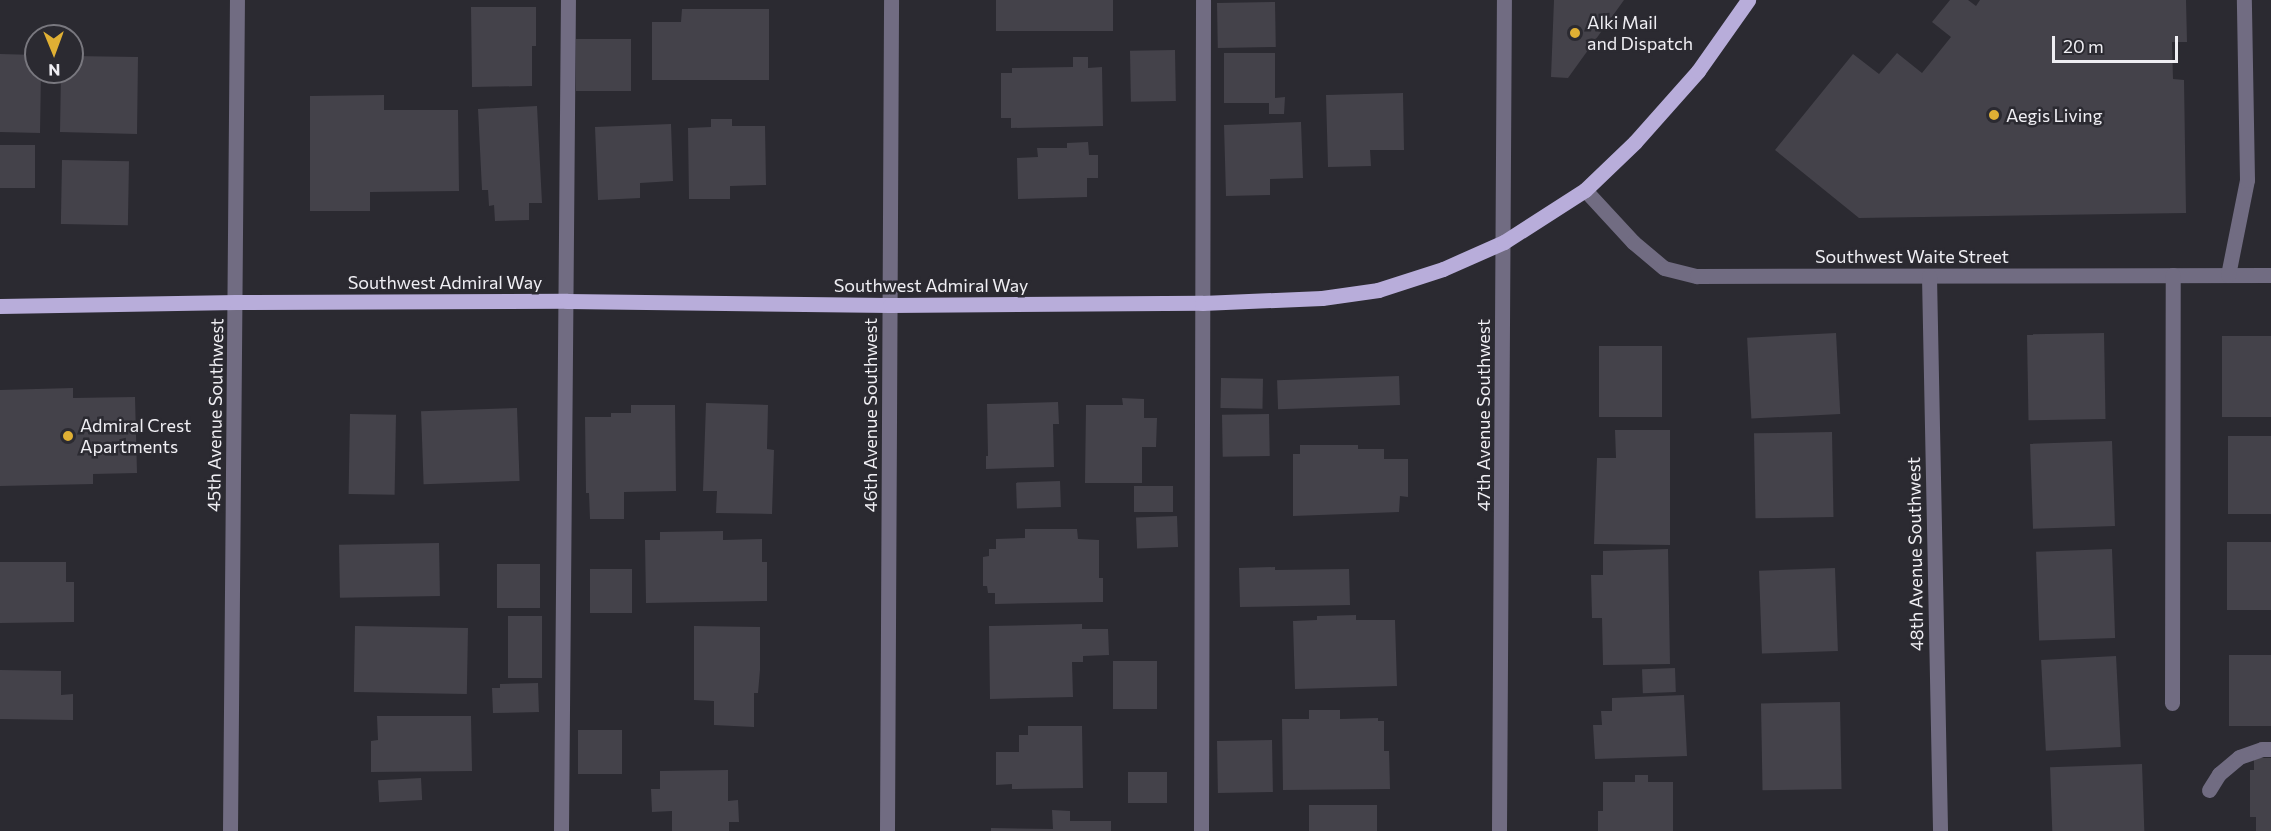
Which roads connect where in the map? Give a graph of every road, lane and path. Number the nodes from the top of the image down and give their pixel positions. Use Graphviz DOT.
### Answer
graph roads {
  1 [pos="237,0"];
  2 [pos="568,0"];
  3 [pos="891,0"];
  4 [pos="1203,0"];
  5 [pos="1504,0"];
  6 [pos="1748,0"];
  7 [pos="2244,0"];
  8 [pos="1585,190"];
  9 [pos="1504,242"];
  10 [pos="2173,275"];
  11 [pos="2228,275"];
  12 [pos="2271,275"];
  13 [pos="1929,276"];
  14 [pos="567,301"];
  15 [pos="236,302"];
  16 [pos="1202,303"];
  17 [pos="890,305"];
  18 [pos="0,306"];
  19 [pos="2172,704"];
  20 [pos="2271,749"];
  21 [pos="2209,790"];
  22 [pos="230,831"];
  23 [pos="561,831"];
  24 [pos="887,831"];
  25 [pos="1201,831"];
  26 [pos="1499,831"];
  27 [pos="1940,831"];
  1 -- 15 [label="street, 45th Avenue Southwest"];
  2 -- 14 [label="street"];
  3 -- 17 [label="street, 46th Avenue Southwest"];
  4 -- 16 [label="street"];
  5 -- 9 [label="street, 47th Avenue Southwest"];
  6 -- 8 [label="main road, Southwest Admiral Way"];
  7 -- 11 [label="street"];
  8 -- 9 [label="main road, Southwest Admiral Way"];
  8 -- 13 [label="street, Southwest Waite Street"];
  9 -- 16 [label="main road, Southwest Admiral Way"];
  9 -- 26 [label="street, 47th Avenue Southwest"];
  10 -- 11 [label="street, Southwest Waite Street"];
  10 -- 13 [label="street, Southwest Waite Street"];
  10 -- 19 [label="street"];
  11 -- 12 [label="street, Southwest Waite Street"];
  13 -- 27 [label="street, 48th Avenue Southwest"];
  14 -- 15 [label="main road, Southwest Admiral Way"];
  14 -- 17 [label="main road, Southwest Admiral Way"];
  14 -- 23 [label="street"];
  15 -- 18 [label="main road, Southwest Admiral Way"];
  15 -- 22 [label="street, 45th Avenue Southwest"];
  16 -- 17 [label="main road, Southwest Admiral Way"];
  16 -- 25 [label="street"];
  17 -- 24 [label="street, 46th Avenue Southwest"];
  20 -- 21 [label="street"];
}
